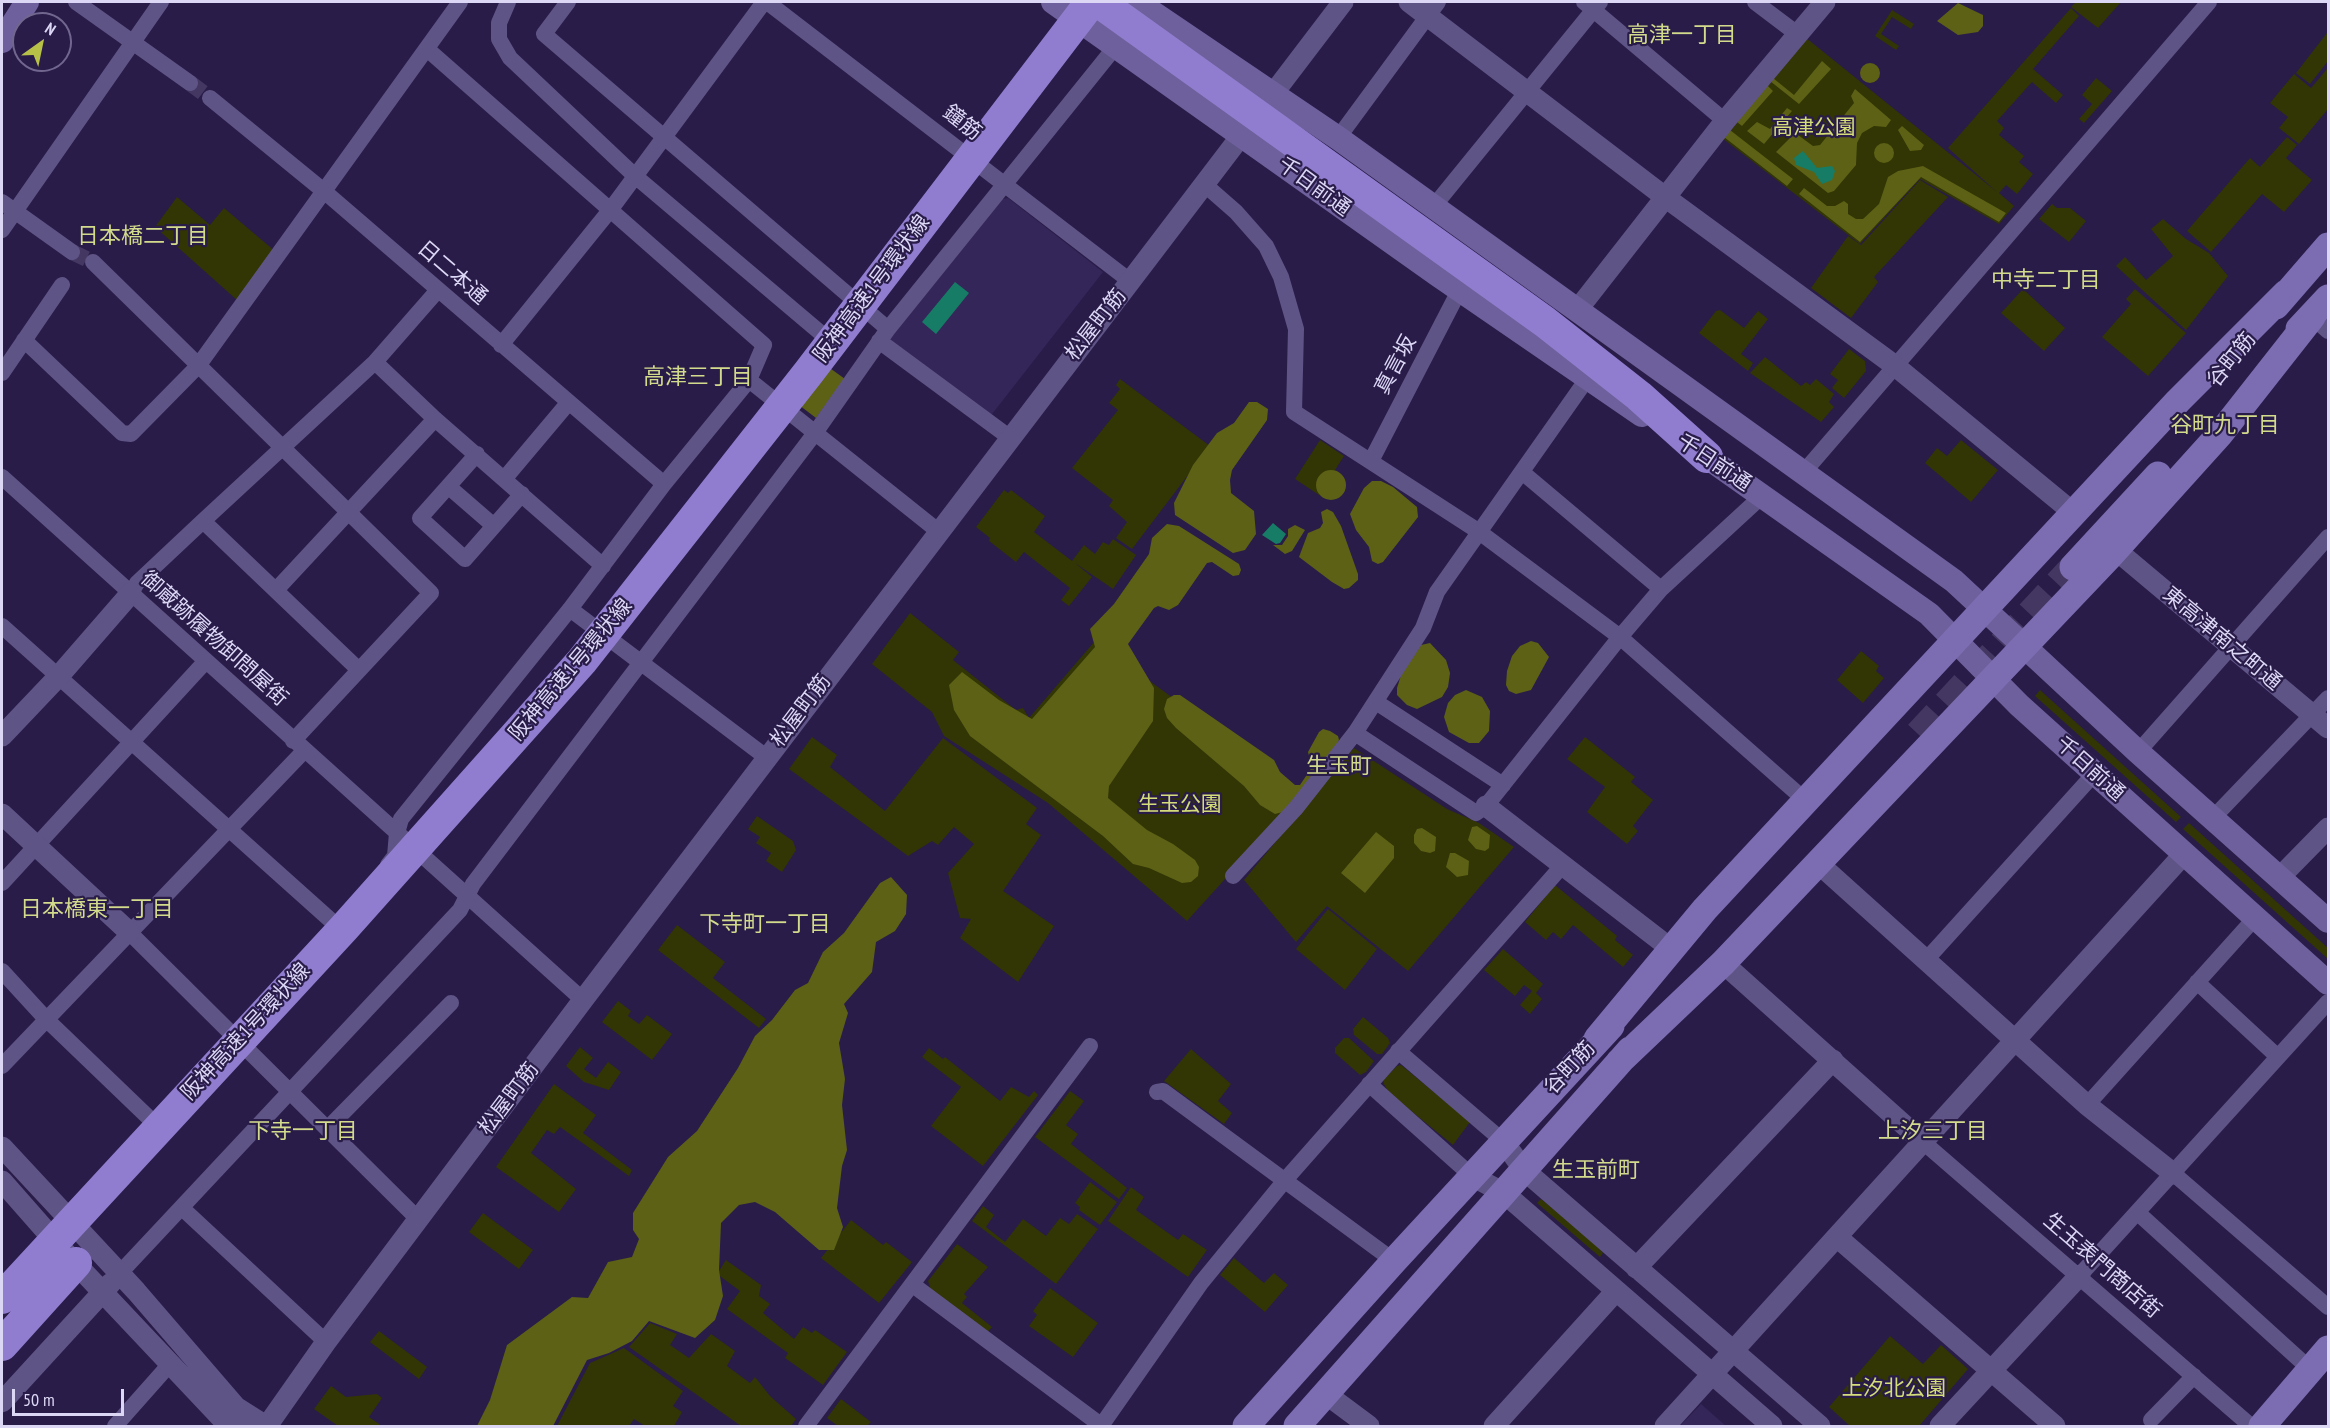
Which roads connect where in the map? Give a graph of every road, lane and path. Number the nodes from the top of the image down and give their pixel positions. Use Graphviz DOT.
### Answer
graph roads {
  1 [pos="76,2"];
  2 [pos="161,2"];
  3 [pos="460,2"];
  4 [pos="508,2"];
  5 [pos="568,2"];
  6 [pos="765,2"];
  7 [pos="1053,2"];
  8 [pos="1090,2"];
  9 [pos="1099,2"];
  10 [pos="1343,2"];
  11 [pos="1409,2"];
  12 [pos="1755,2"];
  13 [pos="1825,2"];
  14 [pos="2209,2"];
  15 [pos="1592,4"];
  16 [pos="19,5"];
  17 [pos="1148,5"];
  18 [pos="1432,8"];
  19 [pos="1796,33"];
  20 [pos="2,41"];
  21 [pos="132,41"];
  22 [pos="1116,46"];
  23 [pos="427,49"];
  24 [pos="190,83"];
  25 [pos="1524,91"];
  26 [pos="1272,94"];
  27 [pos="210,98"];
  28 [pos="1725,121"];
  29 [pos="1241,134"];
  30 [pos="663,136"];
  31 [pos="1338,138"];
  32 [pos="635,176"];
  33 [pos="1004,183"];
  34 [pos="1204,184"];
  35 [pos="325,192"];
  36 [pos="1665,198"];
  37 [pos="1434,206"];
  38 [pos="8,207"];
  39 [pos="611,209"];
  40 [pos="2,230"];
  41 [pos="2328,246"];
  42 [pos="72,252"];
  43 [pos="93,262"];
  44 [pos="1130,281"];
  45 [pos="62,285"];
  46 [pos="1460,289"];
  47 [pos="438,290"];
  48 [pos="2286,293"];
  49 [pos="1578,309"];
  50 [pos="2323,315"];
  51 [pos="884,335"];
  52 [pos="24,340"];
  53 [pos="501,345"];
  54 [pos="375,362"];
  55 [pos="1894,365"];
  56 [pos="198,366"];
  57 [pos="2,374"];
  58 [pos="1587,379"];
  59 [pos="749,380"];
  60 [pos="569,402"];
  61 [pos="780,404"];
  62 [pos="435,419"];
  63 [pos="815,433"];
  64 [pos="1009,437"];
  65 [pos="283,449"];
  66 [pos="477,454"];
  67 [pos="1707,457"];
  68 [pos="1371,461"];
  69 [pos="1522,472"];
  70 [pos="1803,473"];
  71 [pos="2,477"];
  72 [pos="505,478"];
  73 [pos="664,484"];
  74 [pos="449,487"];
  75 [pos="522,494"];
  76 [pos="1762,496"];
  77 [pos="348,512"];
  78 [pos="2075,514"];
  79 [pos="203,520"];
  80 [pos="494,526"];
  81 [pos="938,531"];
  82 [pos="1478,531"];
  83 [pos="2328,537"];
  84 [pos="2116,550"];
  85 [pos="603,566"];
  86 [pos="1661,589"];
  87 [pos="276,590"];
  88 [pos="131,593"];
  89 [pos="570,609"];
  90 [pos="1985,610"];
  91 [pos="2,626"];
  92 [pos="1620,637"];
  93 [pos="1956,641"];
  94 [pos="2230,646"];
  95 [pos="2024,647"];
  96 [pos="582,661"];
  97 [pos="205,662"];
  98 [pos="642,663"];
  99 [pos="358,670"];
  100 [pos="58,677"];
  101 [pos="1993,679"];
  102 [pos="2328,698"];
  103 [pos="1376,702"];
  104 [pos="2313,713"];
  105 [pos="2328,728"];
  106 [pos="1355,733"];
  107 [pos="2,736"];
  108 [pos="133,743"];
  109 [pos="298,746"];
  110 [pos="2138,752"];
  111 [pos="766,758"];
  112 [pos="2095,773"];
  113 [pos="1503,785"];
  114 [pos="1806,801"];
  115 [pos="1486,806"];
  116 [pos="2,814"];
  117 [pos="2212,819"];
  118 [pos="2328,828"];
  119 [pos="229,830"];
  120 [pos="397,833"];
  121 [pos="36,846"];
  122 [pos="2184,854"];
  123 [pos="1819,864"];
  124 [pos="1563,865"];
  125 [pos="1233,876"];
  126 [pos="2279,878"];
  127 [pos="2,883"];
  128 [pos="466,896"];
  129 [pos="2255,918"];
  130 [pos="2328,921"];
  131 [pos="336,926"];
  132 [pos="129,932"];
  133 [pos="1670,948"];
  134 [pos="1926,960"];
  135 [pos="1723,963"];
  136 [pos="2,971"];
  137 [pos="2197,982"];
  138 [pos="2328,983"];
  139 [pos="583,1000"];
  140 [pos="2328,1002"];
  141 [pos="451,1003"];
  142 [pos="46,1019"];
  143 [pos="233,1035"];
  144 [pos="1597,1039"];
  145 [pos="2014,1041"];
  146 [pos="1090,1046"];
  147 [pos="1398,1051"];
  148 [pos="2278,1057"];
  149 [pos="1833,1060"];
  150 [pos="1619,1062"];
  151 [pos="2,1065"];
  152 [pos="1369,1084"];
  153 [pos="290,1092"];
  154 [pos="1157,1092"];
  155 [pos="2087,1105"];
  156 [pos="149,1118"];
  157 [pos="327,1129"];
  158 [pos="1922,1141"];
  159 [pos="1503,1142"];
  160 [pos="2,1146"];
  161 [pos="1524,1170"];
  162 [pos="2174,1174"];
  163 [pos="1472,1176"];
  164 [pos="1286,1179"];
  165 [pos="2,1181"];
  166 [pos="1504,1193"];
  167 [pos="182,1208"];
  168 [pos="62,1212"];
  169 [pos="2138,1213"];
  170 [pos="418,1219"];
  171 [pos="45,1230"];
  172 [pos="1837,1237"];
  173 [pos="80,1250"];
  174 [pos="1394,1261"];
  175 [pos="1636,1268"];
  176 [pos="119,1274"];
  177 [pos="2080,1275"];
  178 [pos="2,1278"];
  179 [pos="913,1286"];
  180 [pos="102,1291"];
  181 [pos="1616,1291"];
  182 [pos="2,1298"];
  183 [pos="2328,1307"];
  184 [pos="326,1342"];
  185 [pos="2,1345"];
  186 [pos="2328,1349"];
  187 [pos="1731,1350"];
  188 [pos="170,1364"];
  189 [pos="2311,1370"];
  190 [pos="1990,1371"];
  191 [pos="1710,1375"];
  192 [pos="2194,1376"];
  193 [pos="1326,1394"];
  194 [pos="2,1401"];
  195 [pos="2151,1420"];
  196 [pos="227,1425"];
  197 [pos="115,1426"];
  198 [pos="265,1426"];
  199 [pos="806,1426"];
  200 [pos="1101,1426"];
  201 [pos="1246,1426"];
  202 [pos="1297,1426"];
  203 [pos="1369,1426"];
  204 [pos="1494,1426"];
  205 [pos="1665,1426"];
  206 [pos="1772,1426"];
  207 [pos="1820,1426"];
  208 [pos="1940,1426"];
  209 [pos="2055,1426"];
  210 [pos="2251,1426"];
  211 [pos="2262,1426"];
  1 -- 21 [label="street"];
  2 -- 21 [label="street"];
  3 -- 23 [label="street"];
  4 -- 32 [label="street"];
  5 -- 30 [label="street"];
  6 -- 30 [label="street"];
  6 -- 33 [label="street, 鐘筋"];
  7 -- 22 [label="main road, 千日前通"];
  8 -- 96 [label="highway, 阪神高速1号環状線"];
  9 -- 67 [label="highway"];
  10 -- 26 [label="street, 松屋町筋"];
  11 -- 18 [label="street"];
  12 -- 19 [label="street"];
  13 -- 19 [label="street"];
  14 -- 55 [label="street"];
  15 -- 25 [label="street"];
  15 -- 28 [label="street"];
  16 -- 20 [label="main road"];
  17 -- 26 [label="main road, 千日前通"];
  18 -- 25 [label="street"];
  18 -- 31 [label="street"];
  19 -- 28 [label="street"];
  21 -- 24 [label="street"];
  21 -- 38 [label="street"];
  22 -- 29 [label="main road, 千日前通"];
  22 -- 33 [label="street"];
  23 -- 35 [label="street"];
  23 -- 39 [label="street"];
  25 -- 36 [label="street"];
  25 -- 37 [label="street"];
  26 -- 29 [label="street, 松屋町筋"];
  26 -- 31 [label="main road, 千日前通"];
  27 -- 35 [label="street, 日二本通"];
  28 -- 36 [label="street"];
  29 -- 34 [label="street, 松屋町筋"];
  29 -- 46 [label="main road, 千日前通"];
  30 -- 32 [label="street"];
  30 -- 51 [label="street"];
  31 -- 37 [label="main road, 千日前通"];
  32 -- 39 [label="street"];
  32 -- 61 [label="street"];
  33 -- 44 [label="street, 鐘筋"];
  33 -- 51 [label="street"];
  34 -- 44 [label="street, 松屋町筋"];
  34 -- 68 [label="street"];
  35 -- 47 [label="street, 日二本通"];
  35 -- 56 [label="street"];
  36 -- 49 [label="street"];
  36 -- 55 [label="street"];
  37 -- 49 [label="main road, 千日前通"];
  38 -- 40 [label="street"];
  38 -- 42 [label="street"];
  39 -- 53 [label="street"];
  39 -- 59 [label="street"];
  41 -- 48 [label="main road, 谷町筋"];
  43 -- 56 [label="street"];
  44 -- 64 [label="street, 松屋町筋"];
  45 -- 52 [label="street"];
  46 -- 58 [label="main road, 千日前通"];
  46 -- 68 [label="street, 真言坂"];
  47 -- 53 [label="street, 日二本通"];
  47 -- 54 [label="street"];
  48 -- 50 [label="main road, 谷町筋"];
  48 -- 78 [label="main road"];
  49 -- 70 [label="main road, 千日前通"];
  50 -- 84 [label="main road"];
  51 -- 63 [label="street"];
  51 -- 64 [label="street"];
  52 -- 56 [label="street"];
  52 -- 57 [label="street"];
  53 -- 60 [label="street, 日二本通"];
  54 -- 62 [label="street"];
  54 -- 65 [label="street"];
  55 -- 70 [label="street"];
  55 -- 78 [label="street"];
  56 -- 65 [label="street"];
  58 -- 67 [label="main road, 千日前通"];
  58 -- 69 [label="street"];
  59 -- 61 [label="street"];
  59 -- 73 [label="street"];
  60 -- 72 [label="street"];
  60 -- 73 [label="street, 日二本通"];
  61 -- 63 [label="street"];
  62 -- 66 [label="street"];
  62 -- 77 [label="street"];
  63 -- 81 [label="street"];
  63 -- 98 [label="street"];
  64 -- 81 [label="street, 松屋町筋"];
  65 -- 77 [label="street"];
  65 -- 79 [label="street"];
  66 -- 72 [label="street"];
  66 -- 74 [label="street"];
  67 -- 76 [label="main road, 千日前通"];
  68 -- 82 [label="street"];
  69 -- 82 [label="street"];
  69 -- 86 [label="street"];
  70 -- 90 [label="main road, 千日前通"];
  71 -- 88 [label="street, 御蔵跡履物卸問屋街"];
  72 -- 75 [label="street"];
  73 -- 85 [label="street"];
  74 -- 80 [label="street"];
  74 -- 80 [label="street"];
  75 -- 80 [label="street"];
  75 -- 85 [label="street"];
  76 -- 86 [label="street"];
  76 -- 93 [label="main road, 千日前通"];
  77 -- 87 [label="street"];
  77 -- 99 [label="street"];
  78 -- 90 [label="main road"];
  79 -- 87 [label="street"];
  79 -- 88 [label="street"];
  81 -- 111 [label="street, 松屋町筋"];
  82 -- 92 [label="street"];
  82 -- 103 [label="street"];
  83 -- 94 [label="street"];
  84 -- 94 [label="street, 東高津南之町通"];
  84 -- 95 [label="main road"];
  85 -- 89 [label="street"];
  86 -- 92 [label="street"];
  87 -- 99 [label="street"];
  88 -- 97 [label="street, 御蔵跡履物卸問屋街"];
  88 -- 100 [label="street"];
  89 -- 98 [label="street"];
  89 -- 120 [label="street"];
  90 -- 93 [label="main road"];
  90 -- 95 [label="main road, 千日前通"];
  91 -- 100 [label="street"];
  92 -- 113 [label="street"];
  92 -- 114 [label="street"];
  93 -- 101 [label="main road, 千日前通"];
  93 -- 114 [label="main road"];
  94 -- 104 [label="street, 東高津南之町通"];
  94 -- 110 [label="street"];
  95 -- 101 [label="main road"];
  95 -- 110 [label="main road, 千日前通"];
  96 -- 173 [label="highway"];
  96 -- 182 [label="highway, 阪神高速1号環状線"];
  97 -- 108 [label="street"];
  97 -- 109 [label="street, 御蔵跡履物卸問屋街"];
  98 -- 111 [label="street"];
  98 -- 128 [label="street"];
  99 -- 109 [label="street"];
  100 -- 107 [label="street"];
  100 -- 108 [label="street"];
  101 -- 112 [label="main road, 千日前通"];
  101 -- 123 [label="main road"];
  102 -- 104 [label="street"];
  103 -- 106 [label="street"];
  103 -- 113 [label="street"];
  104 -- 105 [label="street, 東高津南之町通"];
  104 -- 117 [label="street"];
  106 -- 115 [label="street"];
  106 -- 125 [label="street"];
  108 -- 119 [label="street"];
  108 -- 121 [label="street"];
  109 -- 119 [label="street"];
  109 -- 120 [label="street, 御蔵跡履物卸問屋街"];
  110 -- 117 [label="main road, 千日前通"];
  111 -- 139 [label="street, 松屋町筋"];
  112 -- 122 [label="main road, 千日前通"];
  112 -- 134 [label="street"];
  113 -- 115 [label="street"];
  114 -- 133 [label="main road"];
  115 -- 124 [label="street"];
  116 -- 121 [label="street"];
  117 -- 126 [label="main road, 千日前通"];
  118 -- 126 [label="street"];
  119 -- 131 [label="street"];
  119 -- 132 [label="street"];
  120 -- 128 [label="street, 御蔵跡履物卸問屋街"];
  120 -- 131 [label="street"];
  121 -- 127 [label="street"];
  121 -- 132 [label="street"];
  122 -- 129 [label="main road, 千日前通"];
  122 -- 145 [label="street"];
  123 -- 134 [label="street"];
  123 -- 135 [label="main road"];
  124 -- 133 [label="street"];
  124 -- 147 [label="street"];
  126 -- 130 [label="main road, 千日前通"];
  128 -- 139 [label="street, 御蔵跡履物卸問屋街"];
  128 -- 153 [label="street"];
  129 -- 137 [label="street"];
  129 -- 138 [label="main road, 千日前通"];
  131 -- 143 [label="street"];
  132 -- 142 [label="street"];
  132 -- 143 [label="street"];
  133 -- 144 [label="main road"];
  134 -- 145 [label="street"];
  135 -- 149 [label="street"];
  135 -- 150 [label="main road"];
  136 -- 142 [label="street"];
  137 -- 148 [label="street"];
  137 -- 155 [label="street"];
  139 -- 170 [label="street, 松屋町筋"];
  140 -- 148 [label="street"];
  141 -- 157 [label="street"];
  142 -- 151 [label="street"];
  142 -- 156 [label="street"];
  143 -- 153 [label="street"];
  143 -- 156 [label="street"];
  144 -- 150 [label="main road, 谷町筋"];
  144 -- 159 [label="main road, 谷町筋"];
  145 -- 155 [label="street"];
  145 -- 158 [label="street"];
  146 -- 179 [label="street"];
  147 -- 152 [label="street"];
  147 -- 159 [label="street"];
  148 -- 162 [label="street"];
  149 -- 158 [label="street"];
  149 -- 175 [label="street"];
  150 -- 161 [label="main road, 谷町筋"];
  152 -- 163 [label="street"];
  152 -- 164 [label="street"];
  153 -- 157 [label="street"];
  153 -- 167 [label="street"];
  154 -- 164 [label="street"];
  155 -- 162 [label="street"];
  156 -- 168 [label="street"];
  157 -- 170 [label="street"];
  158 -- 172 [label="street"];
  158 -- 177 [label="street, 生玉表門商店街"];
  159 -- 161 [label="street"];
  159 -- 163 [label="main road, 谷町筋"];
  160 -- 168 [label="street"];
  161 -- 166 [label="main road, 谷町筋"];
  161 -- 175 [label="street"];
  162 -- 169 [label="street"];
  162 -- 183 [label="street"];
  163 -- 166 [label="street"];
  163 -- 174 [label="main road, 谷町筋"];
  164 -- 174 [label="street"];
  164 -- 200 [label="street"];
  165 -- 171 [label="street"];
  166 -- 181 [label="street"];
  166 -- 193 [label="main road, 谷町筋"];
  167 -- 176 [label="street"];
  167 -- 184 [label="street"];
  168 -- 171 [label="street"];
  168 -- 173 [label="street"];
  169 -- 177 [label="street"];
  169 -- 189 [label="street"];
  170 -- 184 [label="street, 松屋町筋"];
  171 -- 173 [label="street"];
  171 -- 178 [label="street"];
  172 -- 187 [label="street"];
  172 -- 190 [label="street"];
  173 -- 176 [label="street"];
  173 -- 180 [label="street"];
  173 -- 185 [label="highway"];
  174 -- 201 [label="main road, 谷町筋"];
  175 -- 187 [label="street"];
  176 -- 180 [label="street"];
  176 -- 198 [label="street"];
  177 -- 190 [label="street"];
  177 -- 192 [label="street, 生玉表門商店街"];
  179 -- 199 [label="street"];
  179 -- 200 [label="street"];
  180 -- 188 [label="street"];
  180 -- 194 [label="street"];
  181 -- 191 [label="street"];
  181 -- 204 [label="street"];
  184 -- 198 [label="street, 松屋町筋"];
  186 -- 189 [label="main road"];
  187 -- 191 [label="street"];
  187 -- 207 [label="street"];
  188 -- 196 [label="street"];
  188 -- 197 [label="street"];
  189 -- 211 [label="main road"];
  190 -- 208 [label="street"];
  190 -- 209 [label="street"];
  191 -- 205 [label="street"];
  191 -- 206 [label="street"];
  192 -- 195 [label="street"];
  192 -- 210 [label="street, 生玉表門商店街"];
  193 -- 202 [label="main road, 谷町筋"];
  193 -- 203 [label="street"];
  196 -- 198 [label="street"];
}
